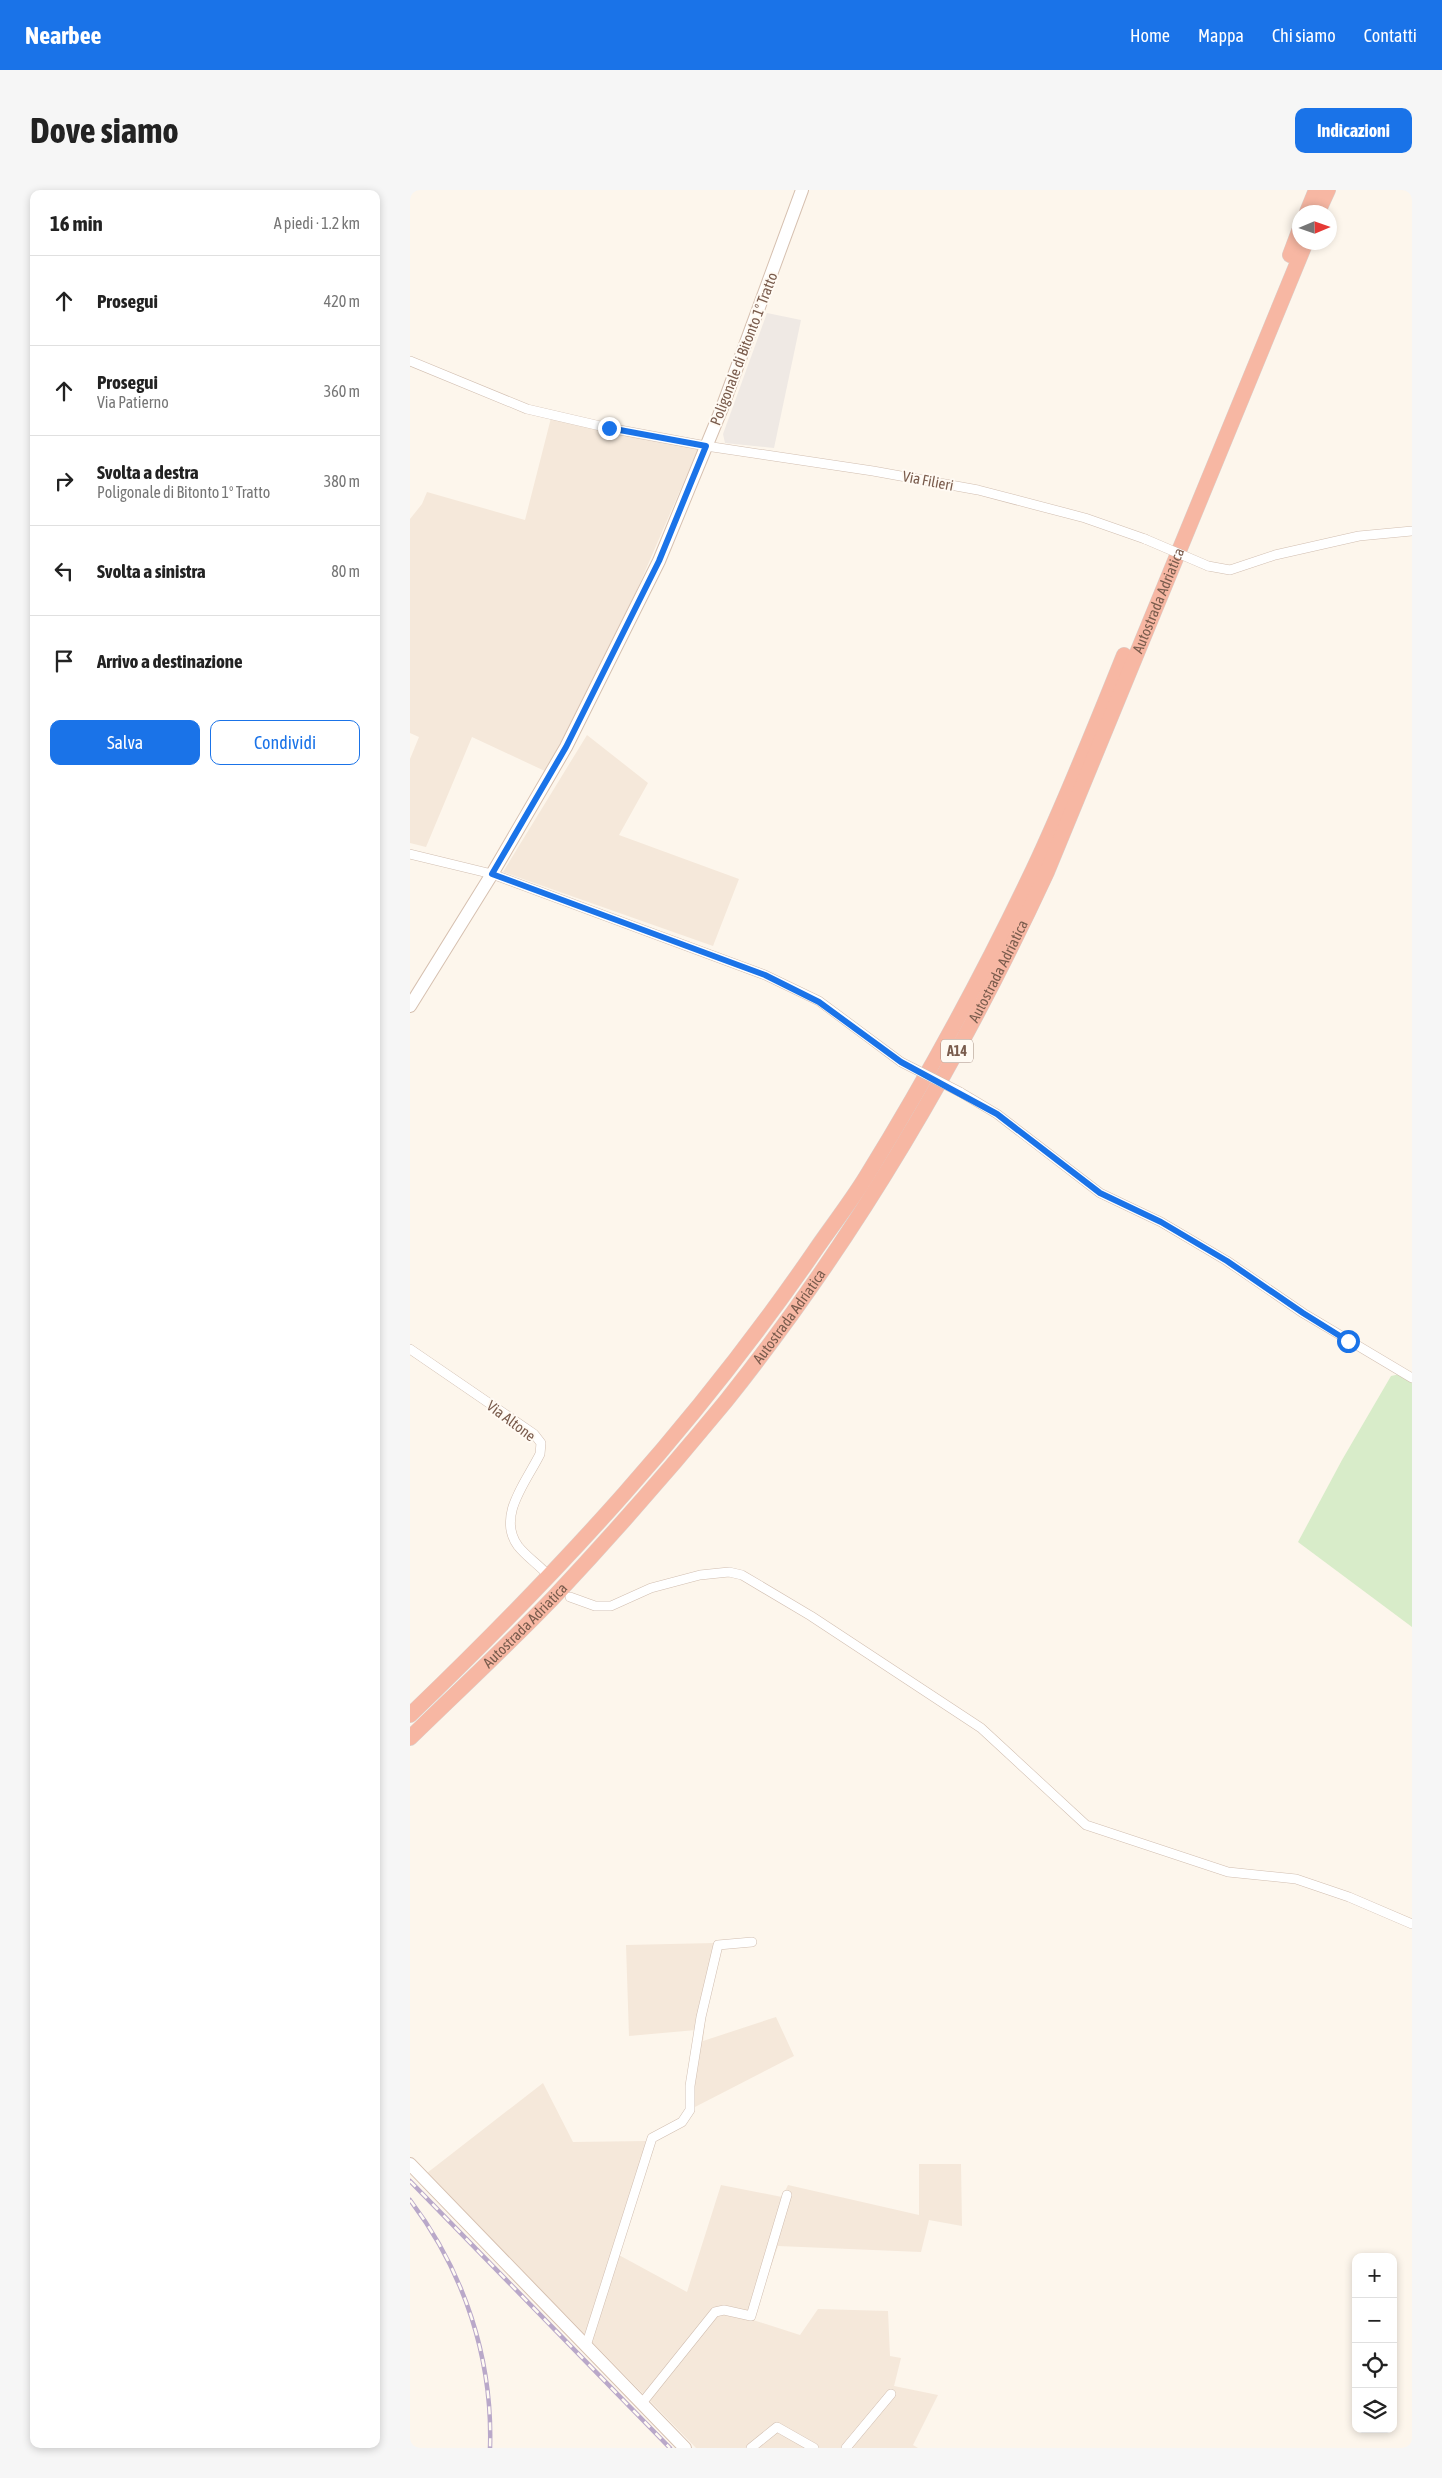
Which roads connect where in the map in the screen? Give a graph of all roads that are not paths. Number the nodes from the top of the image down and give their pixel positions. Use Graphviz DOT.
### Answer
graph roads {
  1 [pos="802,190"];
  2 [pos="1316,190"];
  3 [pos="1328,190"];
  4 [pos="1310,205"];
  5 [pos="1321,205"];
  6 [pos="1292,250"];
  7 [pos="1303,250"];
  8 [pos="410,361"];
  9 [pos="706,446"];
  10 [pos="1412,531"];
  11 [pos="410,854"];
  12 [pos="492,874"];
  13 [pos="410,1006"];
  14 [pos="410,1348"];
  15 [pos="1412,1378"];
  16 [pos="544,1571"];
  17 [pos="570,1597"];
  18 [pos="410,1715"];
  19 [pos="410,1738"];
  20 [pos="1412,1924"];
  21 [pos="752,1942"];
  22 [pos="410,2164"];
  23 [pos="787,2194"];
  24 [pos="586,2346"];
  25 [pos="891,2394"];
  26 [pos="642,2403"];
  27 [pos="685,2448"];
  28 [pos="751,2448"];
  29 [pos="814,2448"];
  30 [pos="846,2448"];
  1 -- 9 [label="main road, Poligonale di Bitonto 1° Tratto"];
  2 -- 4 [label="highway"];
  3 -- 5 [label="highway"];
  6 -- 18 [label="highway, Autostrada Adriatica / A14"];
  7 -- 19 [label="highway, Autostrada Adriatica / A14"];
  8 -- 9 [label="street, Via Filieri"];
  9 -- 10 [label="street, Via Filieri, bridge"];
  9 -- 12 [label="main road, Poligonale di Bitonto 1° Tratto"];
  11 -- 12 [label="street"];
  12 -- 13 [label="main road, Poligonale di Bitonto 1° Tratto"];
  12 -- 15 [label="street, bridge"];
  14 -- 16 [label="street, Via Altone"];
  17 -- 20 [label="street"];
  21 -- 24 [label="street"];
  22 -- 24 [label="main road"];
  23 -- 26 [label="street"];
  24 -- 26 [label="main road"];
  25 -- 30 [label="street"];
  26 -- 27 [label="main road"];
  28 -- 29 [label="street"];
}
